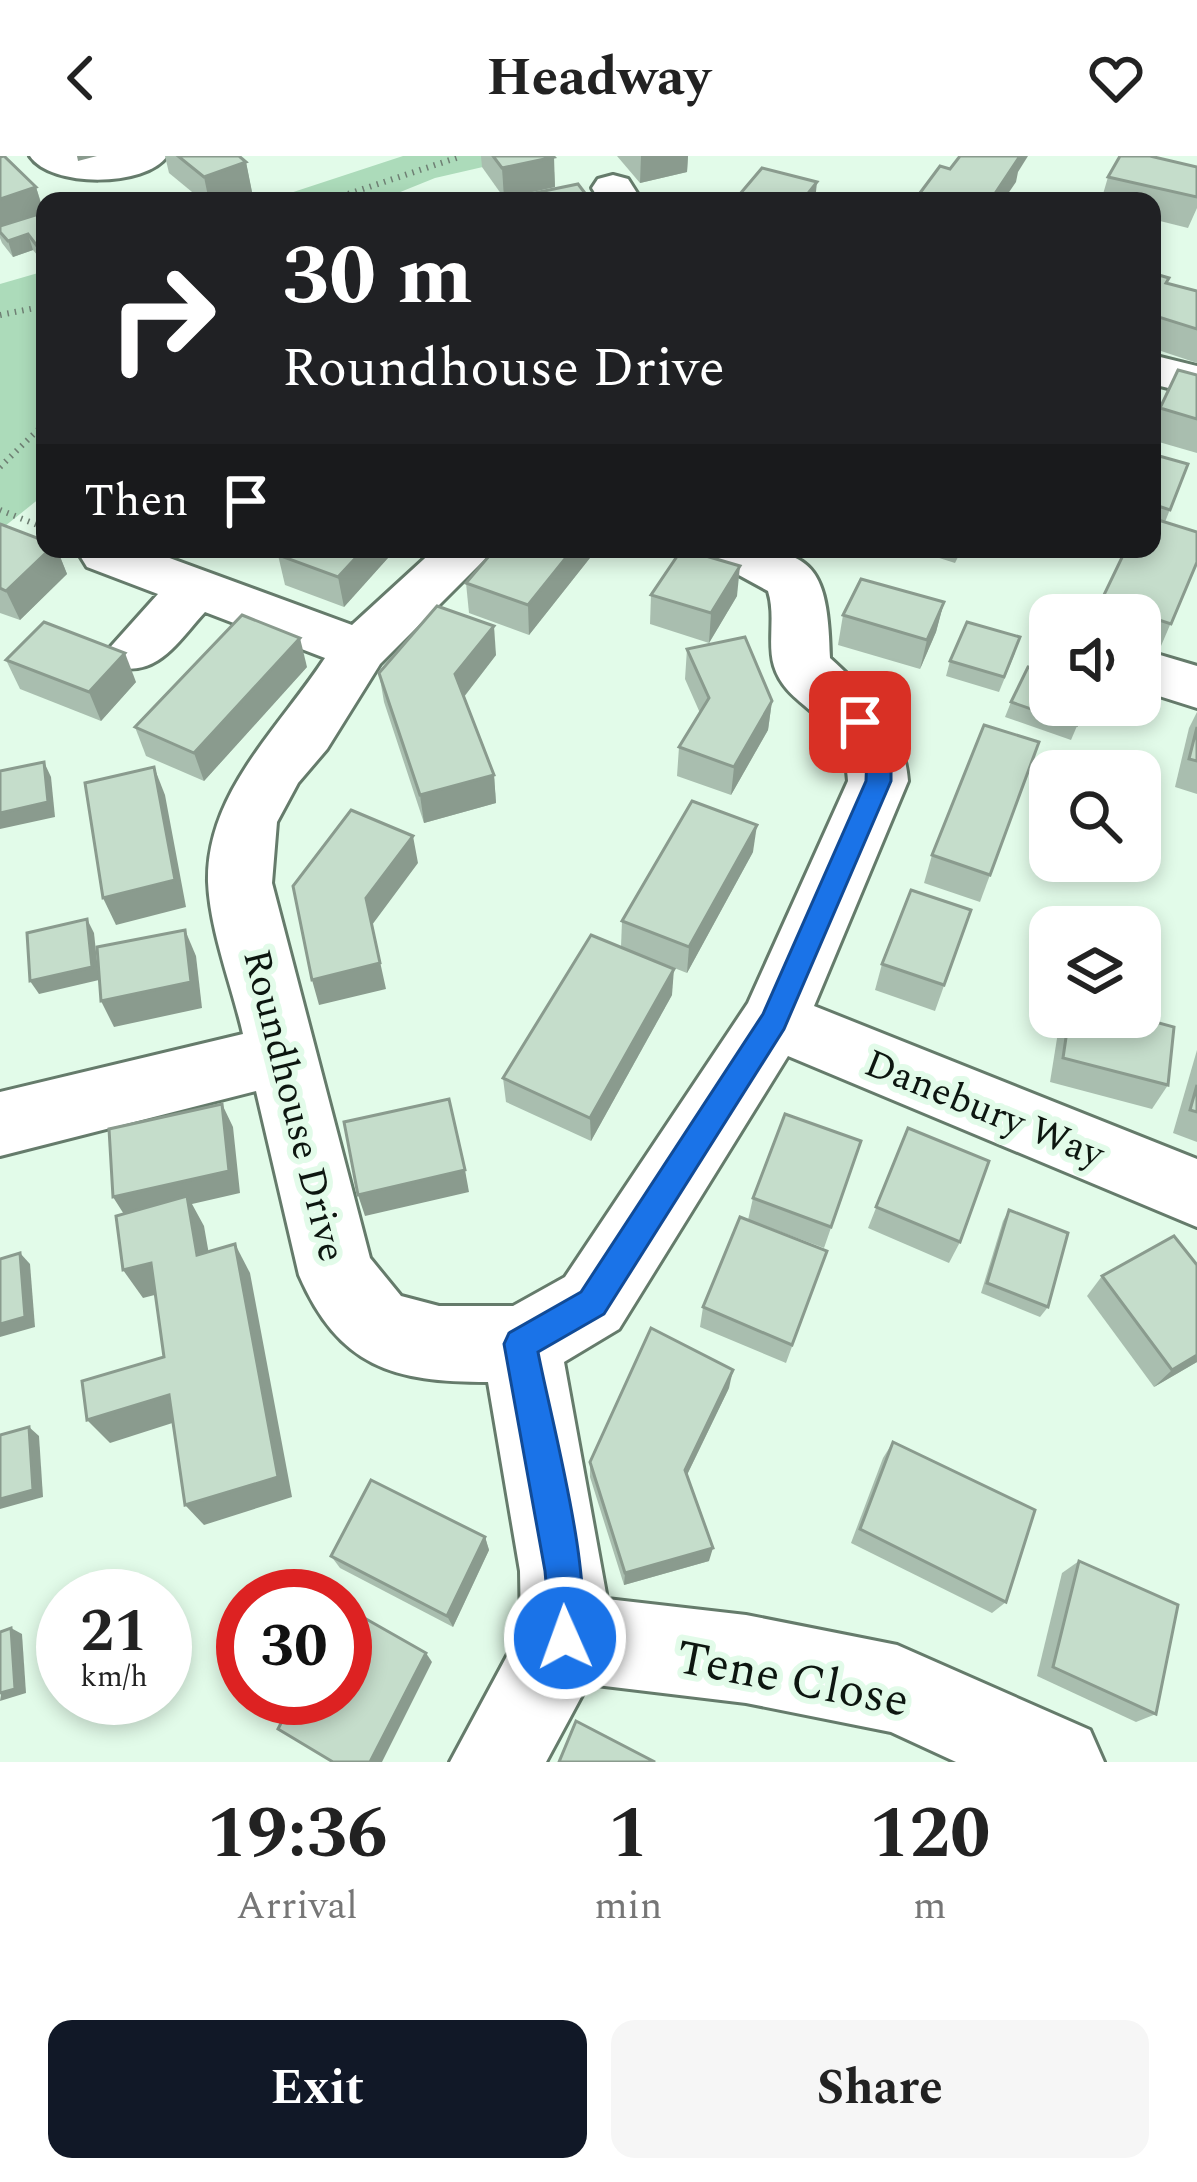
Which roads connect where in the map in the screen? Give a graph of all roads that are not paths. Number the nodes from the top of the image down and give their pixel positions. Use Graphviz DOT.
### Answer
graph roads {
  1 [pos="50,156"];
  2 [pos="147,156"];
  3 [pos="1161,371"];
  4 [pos="1197,381"];
  5 [pos="117,558"];
  6 [pos="458,558"];
  7 [pos="759,558"];
  8 [pos="196,588"];
  9 [pos="360,650"];
  10 [pos="134,652"];
  11 [pos="1161,676"];
  12 [pos="1197,687"];
  13 [pos="774,1020"];
  14 [pos="280,1055"];
  15 [pos="0,1124"];
  16 [pos="1197,1193"];
  17 [pos="520,1344"];
  18 [pos="565,1638"];
  19 [pos="1028,1755"];
  20 [pos="496,1762"];
  1 -- 2 [label="street"];
  3 -- 4 [label="street"];
  5 -- 8 [label="street"];
  6 -- 9 [label="street, Roundhouse Drive"];
  7 -- 13 [label="street, Roundhouse Drive"];
  8 -- 9 [label="street"];
  8 -- 10 [label="street"];
  9 -- 14 [label="street, Roundhouse Drive"];
  11 -- 12 [label="street"];
  13 -- 16 [label="street, Danebury Way"];
  13 -- 17 [label="street, Roundhouse Drive"];
  14 -- 15 [label="street"];
  14 -- 17 [label="street, Roundhouse Drive"];
  17 -- 18 [label="street"];
  18 -- 19 [label="street, Tene Close"];
  18 -- 20 [label="street"];
}
